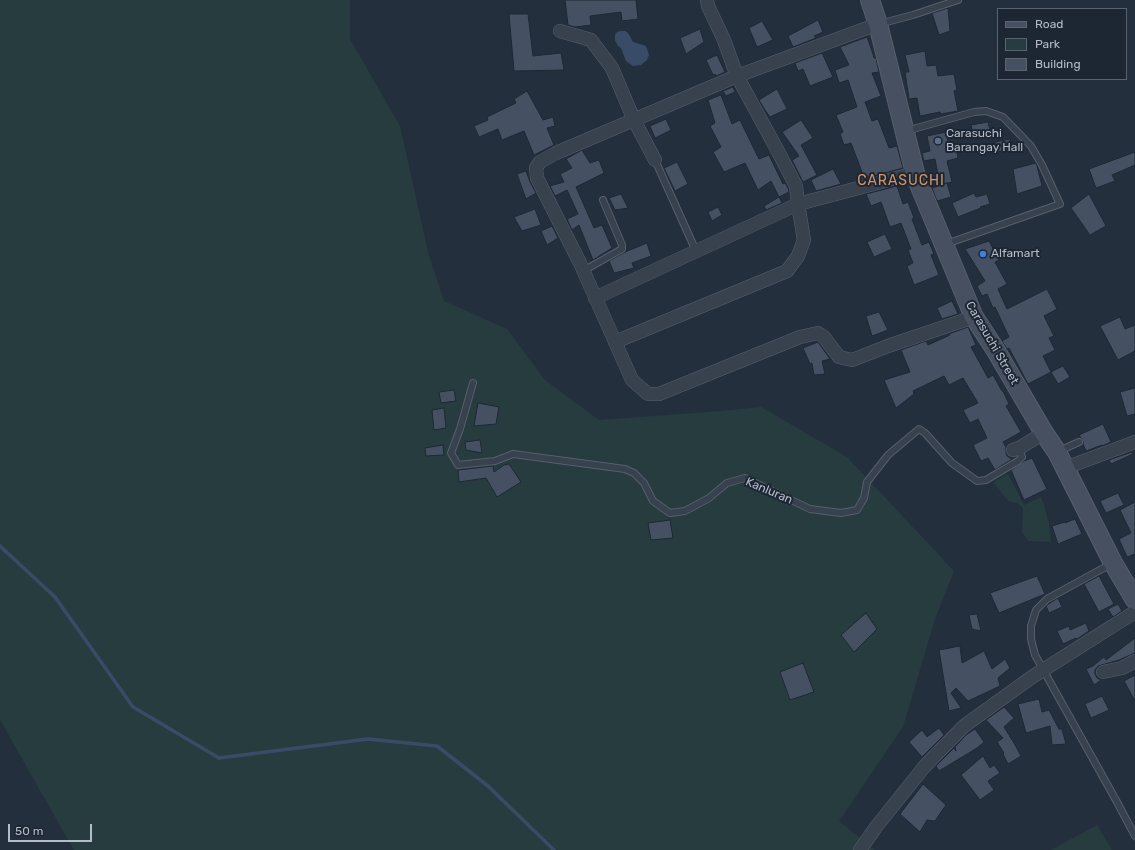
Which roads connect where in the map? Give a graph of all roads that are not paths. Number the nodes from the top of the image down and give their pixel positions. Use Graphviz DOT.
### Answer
graph roads {
  1 [pos="707,0"];
  2 [pos="870,0"];
  3 [pos="958,0"];
  4 [pos="878,24"];
  5 [pos="560,31"];
  6 [pos="737,76"];
  7 [pos="634,120"];
  8 [pos="904,131"];
  9 [pos="655,160"];
  10 [pos="915,173"];
  11 [pos="603,200"];
  12 [pos="798,204"];
  13 [pos="944,245"];
  14 [pos="696,251"];
  15 [pos="583,271"];
  16 [pos="596,298"];
  17 [pos="974,317"];
  18 [pos="615,342"];
  19 [pos="473,383"];
  20 [pos="1044,433"];
  21 [pos="1079,442"];
  22 [pos="1135,442"];
  23 [pos="1016,449"];
  24 [pos="1057,452"];
  25 [pos="1066,468"];
  26 [pos="1113,563"];
  27 [pos="1135,600"];
  28 [pos="1135,612"];
  29 [pos="1135,661"];
  30 [pos="1043,670"];
  31 [pos="1103,672"];
  32 [pos="1135,836"];
  33 [pos="860,850"];
  1 -- 6 [label="street"];
  2 -- 4 [label="street, Carasuchi Street"];
  3 -- 4 [label="lane"];
  4 -- 6 [label="street"];
  4 -- 8 [label="street, Carasuchi Street"];
  5 -- 7 [label="street"];
  6 -- 7 [label="street"];
  6 -- 12 [label="street"];
  7 -- 9 [label="street"];
  7 -- 15 [label="street"];
  8 -- 10 [label="street, Carasuchi Street"];
  8 -- 13 [label="lane"];
  9 -- 14 [label="lane"];
  10 -- 12 [label="street"];
  10 -- 13 [label="street, Carasuchi Street"];
  11 -- 15 [label="lane"];
  12 -- 14 [label="street"];
  12 -- 18 [label="street"];
  13 -- 17 [label="street, Carasuchi Street"];
  14 -- 16 [label="street"];
  15 -- 16 [label="street"];
  16 -- 18 [label="street"];
  17 -- 18 [label="street"];
  17 -- 20 [label="street, Carasuchi Street"];
  19 -- 23 [label="lane, Kanluran"];
  20 -- 23 [label="street"];
  20 -- 24 [label="street, Carasuchi Street"];
  21 -- 24 [label="lane"];
  22 -- 25 [label="street"];
  24 -- 25 [label="street, Carasuchi Street"];
  25 -- 26 [label="street, Carasuchi Street"];
  26 -- 27 [label="street, Carasuchi Street"];
  26 -- 30 [label="lane"];
  28 -- 30 [label="street"];
  29 -- 31 [label="street"];
  30 -- 32 [label="lane"];
  30 -- 33 [label="street"];
}
